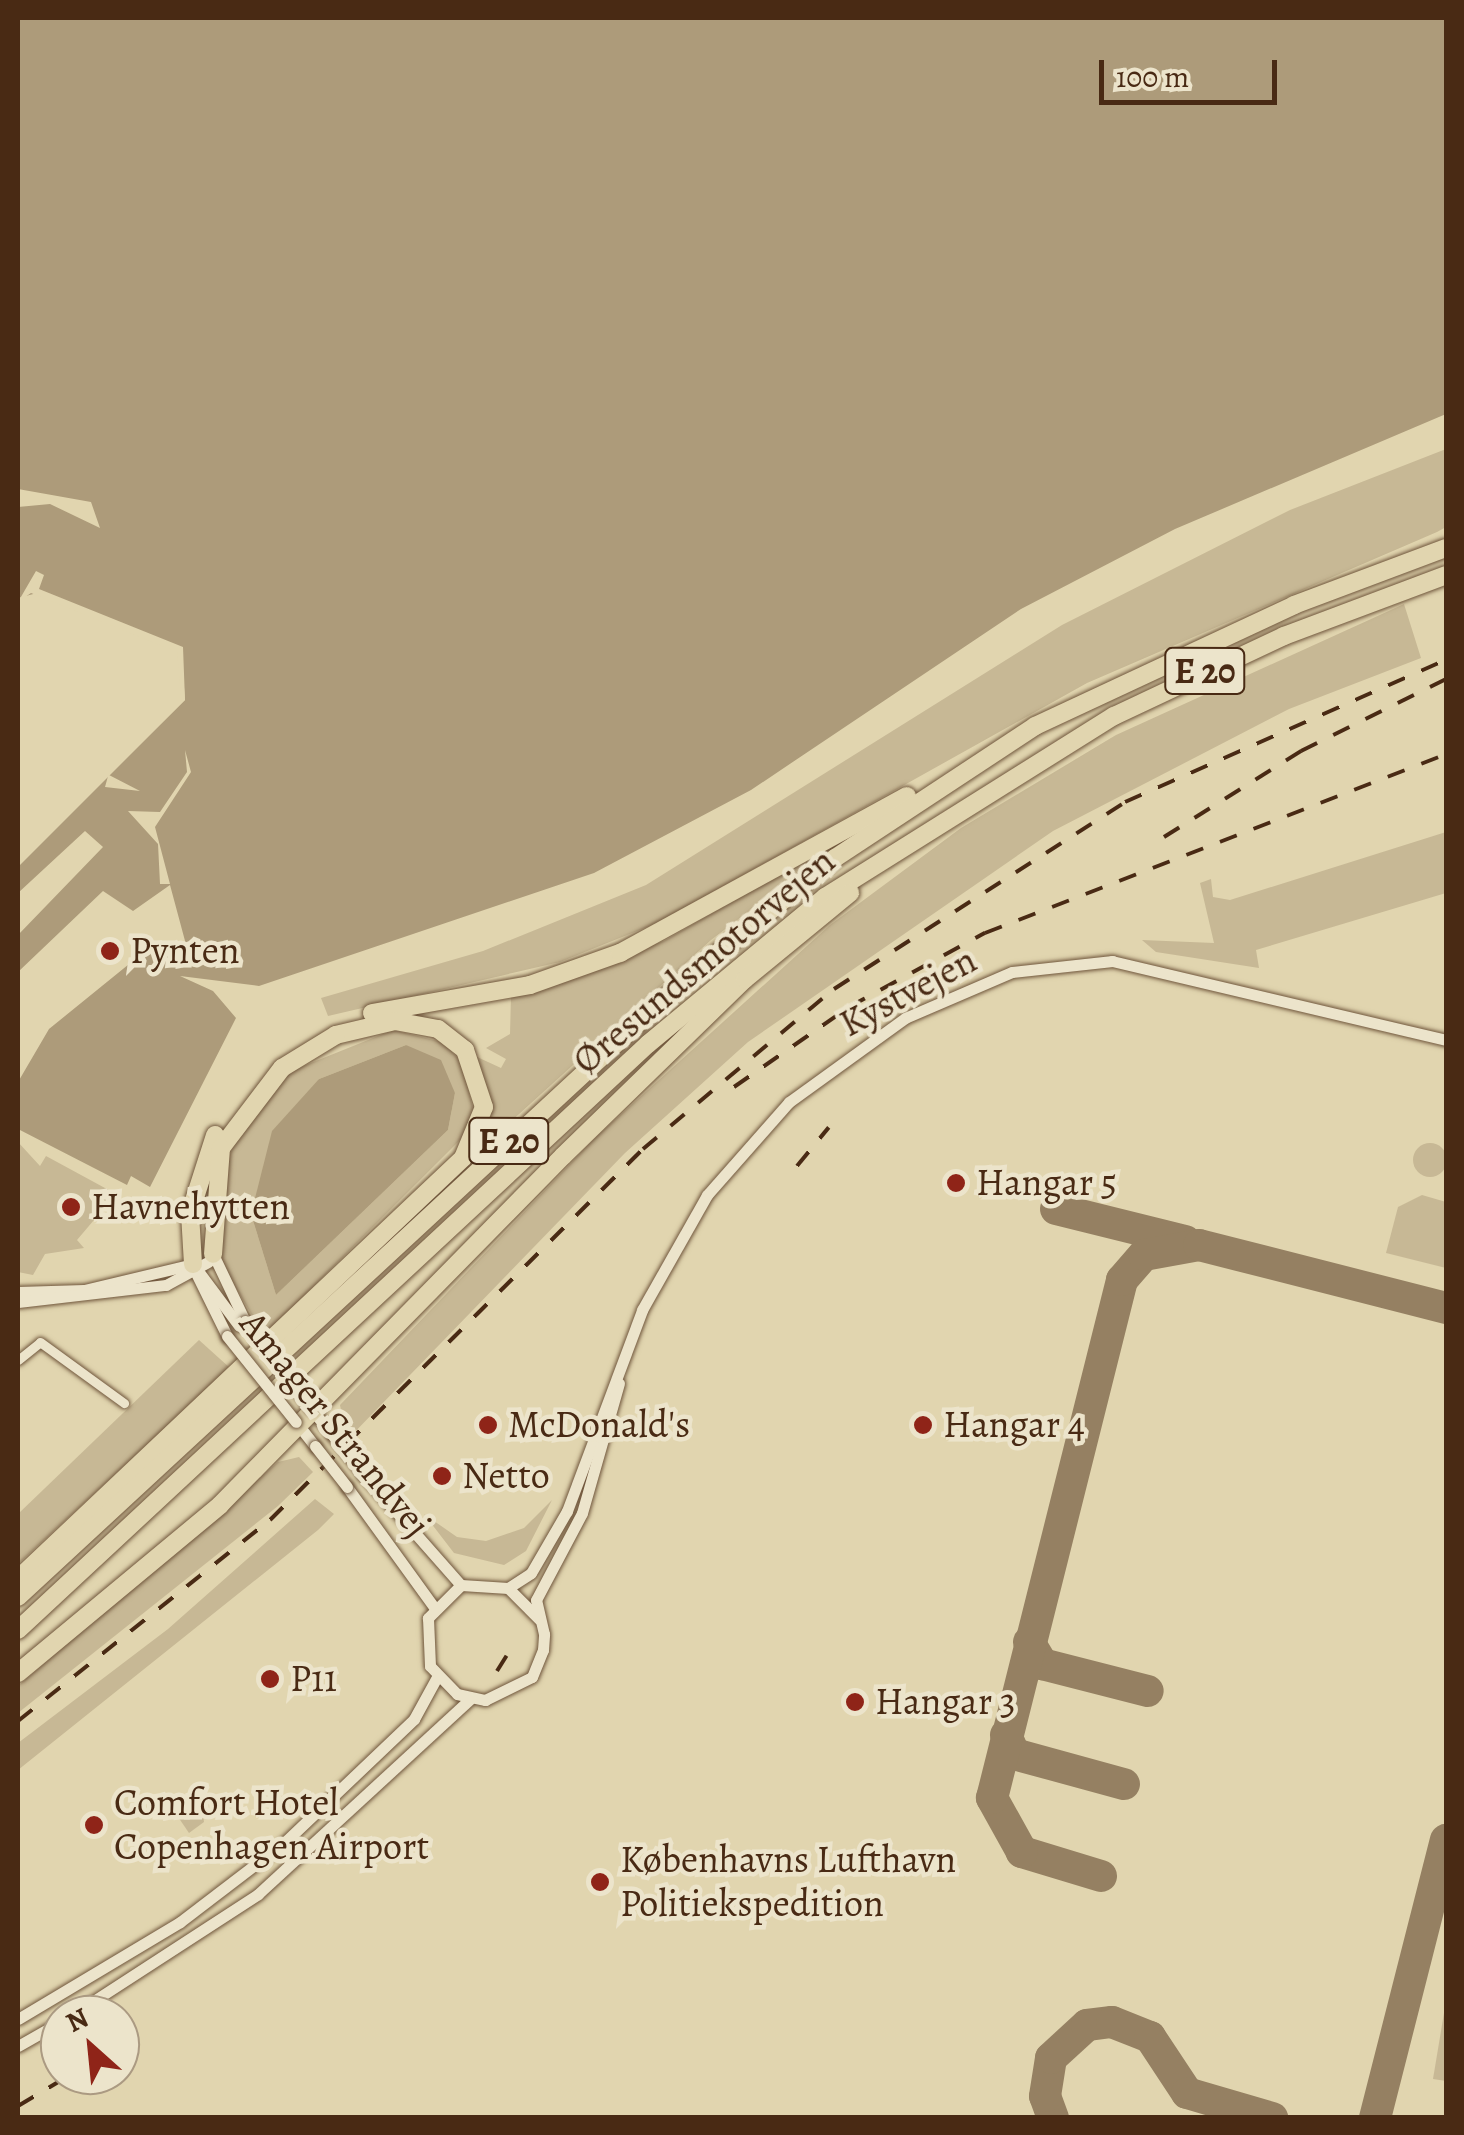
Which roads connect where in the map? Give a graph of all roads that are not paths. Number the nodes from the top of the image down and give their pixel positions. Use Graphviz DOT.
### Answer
graph roads {
  1 [pos="1446,535"];
  2 [pos="1446,548"];
  3 [pos="1389,568"];
  4 [pos="1446,575"];
  5 [pos="1446,583"];
  6 [pos="1413,586"];
  7 [pos="1035,726"];
  8 [pos="977,795"];
  9 [pos="1446,1040"];
  10 [pos="201,1265"];
  11 [pos="18,1292"];
  12 [pos="18,1302"];
  13 [pos="18,1360"];
  14 [pos="620,1379"];
  15 [pos="124,1403"];
  16 [pos="314,1412"];
  17 [pos="298,1425"];
  18 [pos="18,1580"];
  19 [pos="461,1585"];
  20 [pos="508,1588"];
  21 [pos="18,1597"];
  22 [pos="434,1607"];
  23 [pos="539,1618"];
  24 [pos="18,1630"];
  25 [pos="18,1673"];
  26 [pos="436,1677"];
  27 [pos="470,1698"];
  28 [pos="103,1995"];
  29 [pos="18,2020"];
  30 [pos="40,2033"];
  31 [pos="18,2046"];
  1 -- 3 [label="highway"];
  2 -- 3 [label="highway, Øresundsmotorvejen / E 20"];
  3 -- 7 [label="highway, Øresundsmotorvejen / E 20"];
  4 -- 6 [label="highway, Øresundsmotorvejen / E 20"];
  5 -- 6 [label="highway"];
  6 -- 8 [label="highway, Øresundsmotorvejen / E 20"];
  7 -- 10 [label="highway"];
  7 -- 21 [label="highway, Øresundsmotorvejen / E 20"];
  8 -- 16 [label="highway"];
  8 -- 24 [label="highway, Øresundsmotorvejen / E 20"];
  9 -- 14 [label="street, Kystvejen"];
  10 -- 11 [label="street"];
  10 -- 12 [label="street"];
  10 -- 16 [label="street, Amager Strandvej, bridge"];
  10 -- 17 [label="street, Amager Strandvej, bridge"];
  10 -- 18 [label="highway"];
  13 -- 15 [label="street"];
  14 -- 20 [label="street, Kystvejen"];
  14 -- 23 [label="street, Kystvejen"];
  16 -- 17 [label="highway"];
  16 -- 19 [label="street, Amager Strandvej, bridge"];
  17 -- 22 [label="street, Amager Strandvej, bridge"];
  17 -- 25 [label="highway"];
  19 -- 20 [label="street"];
  19 -- 22 [label="street"];
  20 -- 23 [label="street"];
  22 -- 26 [label="street"];
  23 -- 27 [label="street"];
  26 -- 27 [label="street"];
  26 -- 29 [label="street"];
  27 -- 28 [label="street"];
  30 -- 31 [label="street"];
}
